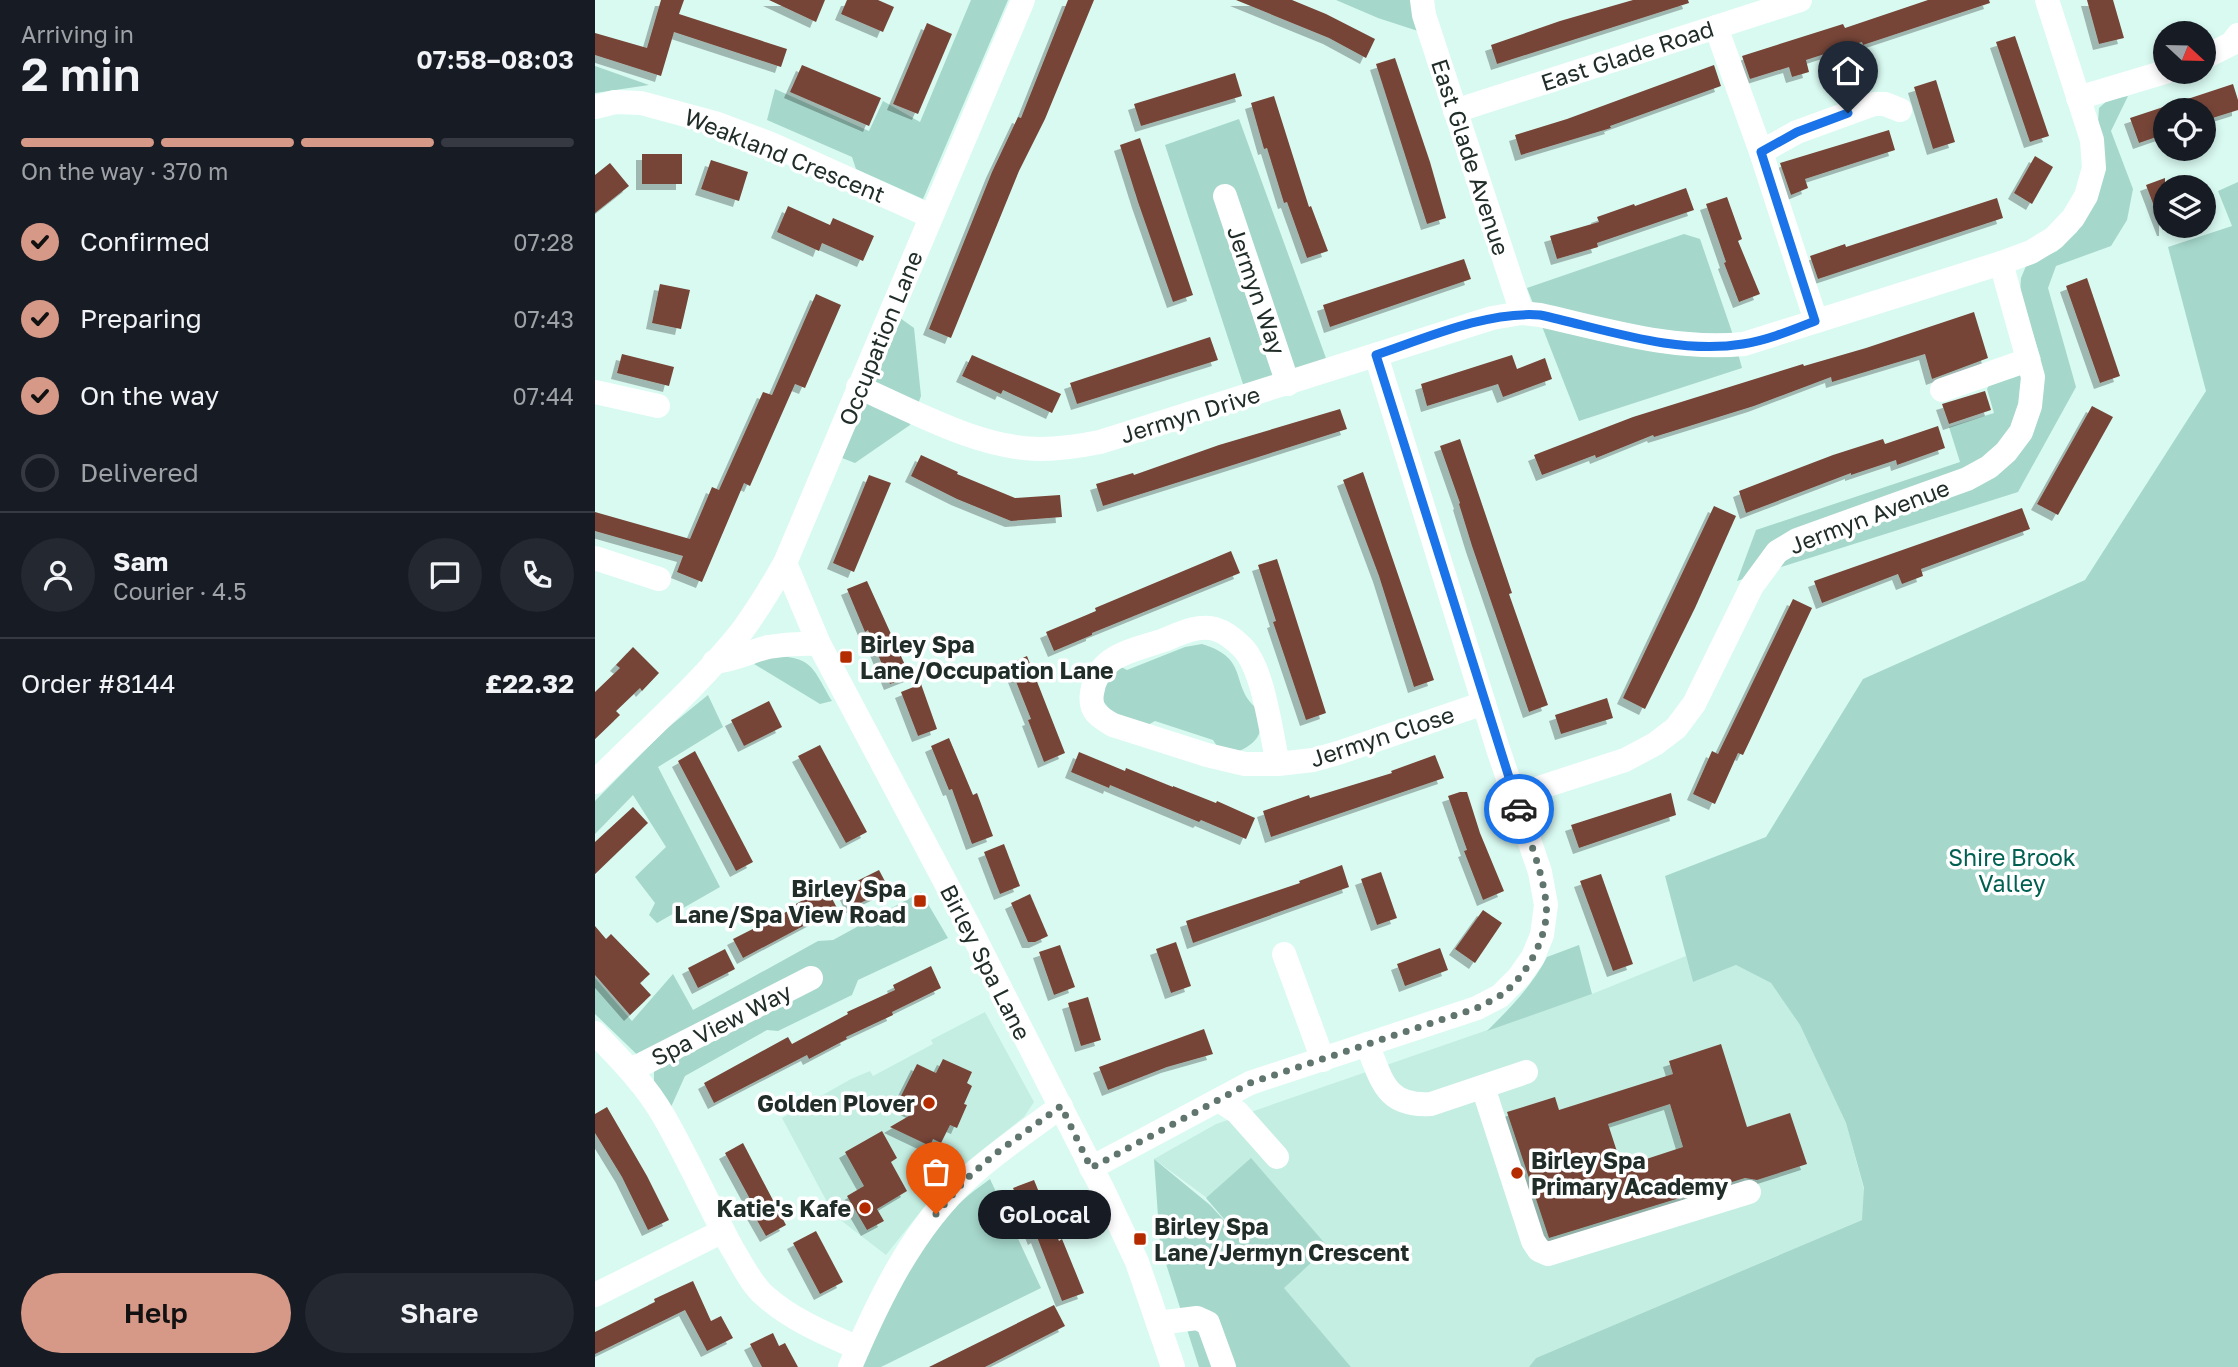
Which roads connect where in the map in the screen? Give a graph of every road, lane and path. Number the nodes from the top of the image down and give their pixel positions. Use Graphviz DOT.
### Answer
graph roads {
  1 [pos="1023,0"];
  2 [pos="1422,0"];
  3 [pos="1800,0"];
  4 [pos="2047,0"];
  5 [pos="1716,27"];
  6 [pos="2238,35"];
  7 [pos="2216,52"];
  8 [pos="2153,76"];
  9 [pos="2078,98"];
  10 [pos="595,107"];
  11 [pos="1900,110"];
  12 [pos="1455,111"];
  13 [pos="1761,152"];
  14 [pos="1225,197"];
  15 [pos="930,216"];
  16 [pos="2001,263"];
  17 [pos="1522,313"];
  18 [pos="1815,321"];
  19 [pos="1376,355"];
  20 [pos="2028,360"];
  21 [pos="1288,384"];
  22 [pos="858,387"];
  23 [pos="1942,390"];
  24 [pos="595,391"];
  25 [pos="658,406"];
  26 [pos="595,558"];
  27 [pos="785,562"];
  28 [pos="659,579"];
  29 [pos="819,644"];
  30 [pos="714,662"];
  31 [pos="1484,702"];
  32 [pos="1278,764"];
  33 [pos="595,782"];
  34 [pos="1514,796"];
  35 [pos="1284,954"];
  36 [pos="811,978"];
  37 [pos="595,1033"];
  38 [pos="1367,1044"];
  39 [pos="1323,1060"];
  40 [pos="631,1070"];
  41 [pos="1526,1072"];
  42 [pos="1483,1087"];
  43 [pos="1219,1100"];
  44 [pos="1061,1106"];
  45 [pos="1277,1157"];
  46 [pos="1091,1168"];
  47 [pos="1749,1192"];
  48 [pos="723,1231"];
  49 [pos="595,1295"];
  50 [pos="1158,1323"];
  51 [pos="854,1357"];
  52 [pos="1173,1367"];
  53 [pos="1224,1367"];
  1 -- 15 [label="street, Occupation Lane"];
  2 -- 12 [label="street, East Glade Avenue"];
  3 -- 5 [label="street, East Glade Road"];
  4 -- 9 [label="street, Jermyn Drive"];
  5 -- 12 [label="street, East Glade Road"];
  5 -- 13 [label="street"];
  6 -- 7 [label="street"];
  8 -- 9 [label="street"];
  9 -- 16 [label="street, Jermyn Drive"];
  10 -- 15 [label="street, Weakland Crescent"];
  11 -- 13 [label="street"];
  12 -- 17 [label="street, East Glade Avenue"];
  13 -- 18 [label="street"];
  14 -- 21 [label="street, Jermyn Way"];
  15 -- 22 [label="street, Occupation Lane"];
  16 -- 18 [label="street, Jermyn Drive"];
  16 -- 20 [label="street, Jermyn Avenue"];
  17 -- 18 [label="street, Jermyn Drive"];
  17 -- 19 [label="street, Jermyn Drive"];
  19 -- 21 [label="street, Jermyn Drive"];
  19 -- 31 [label="street"];
  20 -- 23 [label="street"];
  20 -- 34 [label="street, Jermyn Avenue"];
  21 -- 22 [label="street, Jermyn Drive"];
  22 -- 27 [label="street, Occupation Lane"];
  24 -- 25 [label="street"];
  26 -- 28 [label="street"];
  27 -- 29 [label="street, Birley Spa Lane"];
  27 -- 30 [label="street, Occupation Lane"];
  29 -- 30 [label="street"];
  29 -- 44 [label="street, Birley Spa Lane"];
  30 -- 33 [label="street, Occupation Lane"];
  31 -- 32 [label="street, Jermyn Close"];
  31 -- 34 [label="street"];
  32 -- 32 [label="street, Jermyn Close"];
  34 -- 38 [label="street"];
  35 -- 39 [label="street"];
  36 -- 40 [label="street, Spa View Way"];
  37 -- 40 [label="street"];
  38 -- 39 [label="street"];
  38 -- 42 [label="street"];
  39 -- 43 [label="street"];
  40 -- 48 [label="street"];
  41 -- 42 [label="street"];
  42 -- 47 [label="street"];
  43 -- 45 [label="street"];
  43 -- 46 [label="street"];
  44 -- 46 [label="street, Birley Spa Lane"];
  44 -- 51 [label="street"];
  46 -- 50 [label="street, Birley Spa Lane"];
  48 -- 49 [label="street"];
  48 -- 51 [label="street"];
  50 -- 52 [label="street, Birley Spa Lane"];
  50 -- 53 [label="street"];
}
